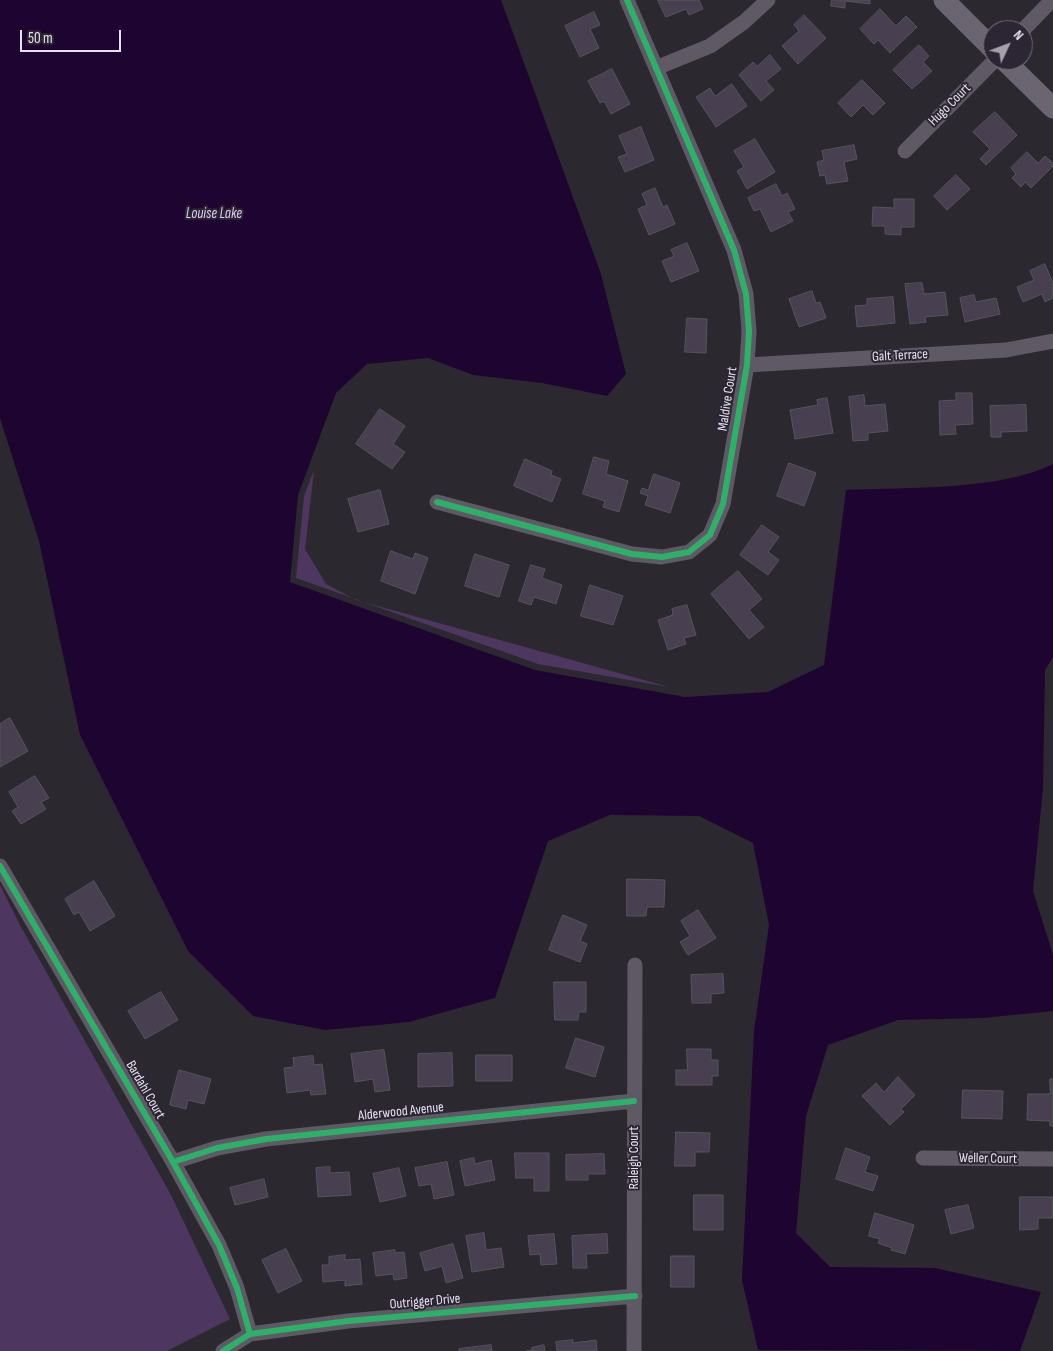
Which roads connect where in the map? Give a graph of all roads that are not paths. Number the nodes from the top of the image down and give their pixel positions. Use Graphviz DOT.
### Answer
graph roads {
  1 [pos="627,0"];
  2 [pos="768,0"];
  3 [pos="944,0"];
  4 [pos="1052,0"];
  5 [pos="1033,20"];
  6 [pos="983,39"];
  7 [pos="656,68"];
  8 [pos="985,70"];
  9 [pos="1014,70"];
  10 [pos="1053,108"];
  11 [pos="905,151"];
  12 [pos="1053,341"];
  13 [pos="747,365"];
  14 [pos="437,502"];
  15 [pos="0,866"];
  16 [pos="634,965"];
  17 [pos="634,1101"];
  18 [pos="923,1158"];
  19 [pos="1053,1159"];
  20 [pos="173,1162"];
  21 [pos="635,1296"];
  22 [pos="250,1334"];
  23 [pos="224,1351"];
  24 [pos="634,1351"];
  1 -- 7 [label="street, Maldive Court"];
  2 -- 7 [label="street"];
  3 -- 6 [label="street"];
  4 -- 5 [label="street"];
  7 -- 13 [label="street, Maldive Court"];
  8 -- 11 [label="street, Hugo Court"];
  9 -- 10 [label="street"];
  12 -- 13 [label="street, Galt Terrace"];
  13 -- 14 [label="street, Maldive Court"];
  15 -- 20 [label="street, Bardahl Court"];
  16 -- 17 [label="street, Raleigh Court"];
  17 -- 20 [label="street, Alderwood Avenue"];
  17 -- 21 [label="street, Raleigh Court"];
  18 -- 19 [label="street, Weller Court"];
  20 -- 22 [label="street, Bardahl Court"];
  21 -- 22 [label="street, Outrigger Drive"];
  21 -- 24 [label="street, Raleigh Court"];
  22 -- 23 [label="street, Outrigger Drive"];
}
